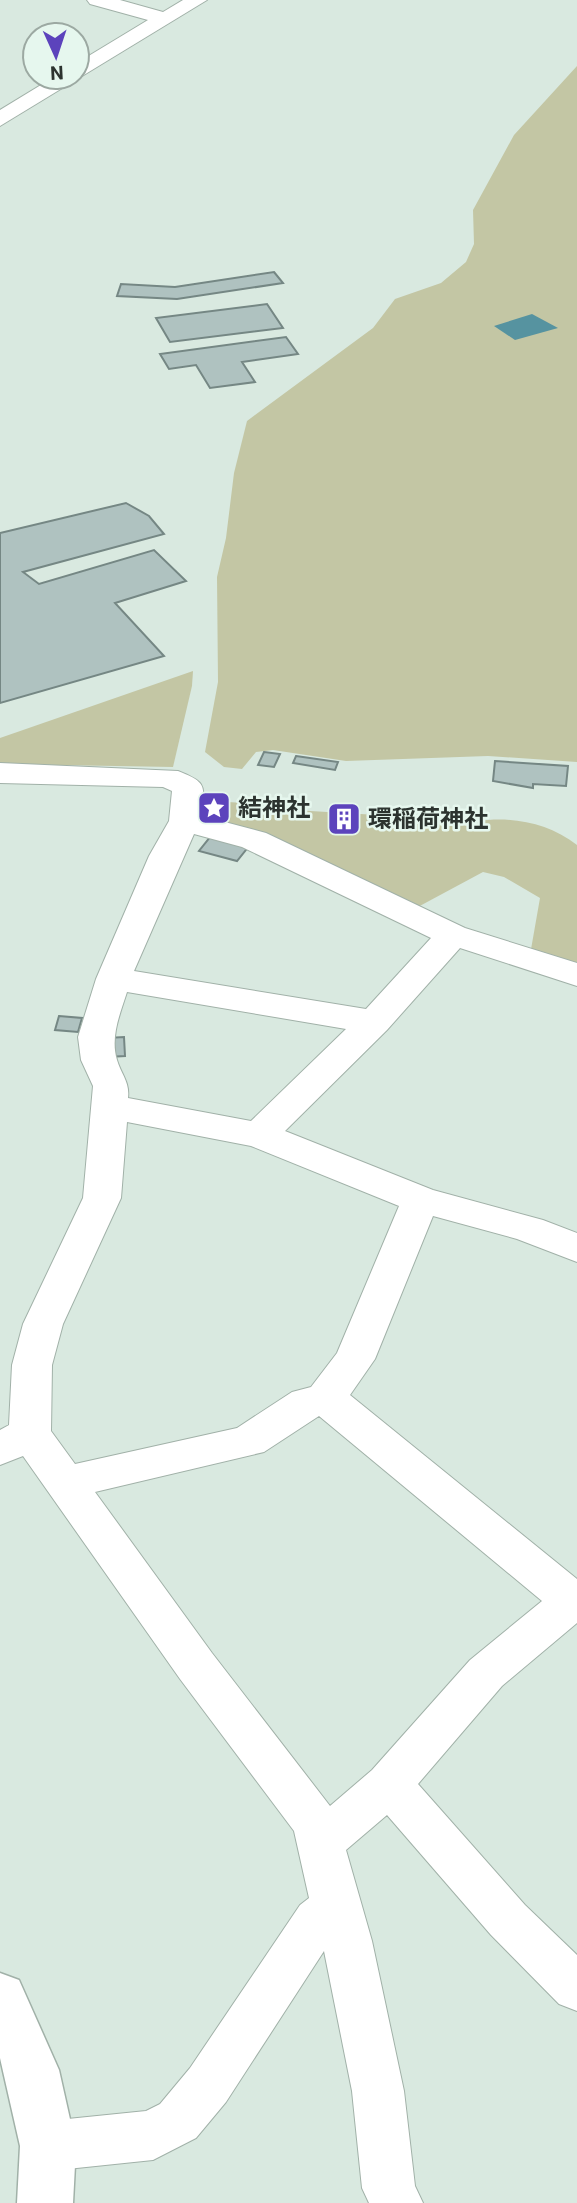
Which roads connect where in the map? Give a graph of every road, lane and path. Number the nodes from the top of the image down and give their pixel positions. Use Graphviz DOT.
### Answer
graph roads {
  1 [pos="101,0"];
  2 [pos="197,0"];
  3 [pos="166,19"];
  4 [pos="91,64"];
  5 [pos="46,91"];
  6 [pos="0,119"];
  7 [pos="0,773"];
  8 [pos="185,821"];
  9 [pos="453,935"];
  10 [pos="577,975"];
  11 [pos="113,979"];
  12 [pos="374,1022"];
  13 [pos="109,1106"];
  14 [pos="259,1135"];
  15 [pos="421,1200"];
  16 [pos="577,1248"];
  17 [pos="325,1398"];
  18 [pos="15,1441"];
  19 [pos="64,1483"];
  20 [pos="575,1599"];
  21 [pos="389,1784"];
  22 [pos="320,1843"];
  23 [pos="335,1906"];
  24 [pos="577,1988"];
  25 [pos="0,1997"];
  26 [pos="48,2146"];
  27 [pos="45,2203"];
  28 [pos="396,2203"];
  1 -- 3 [label="street"];
  2 -- 3 [label="street"];
  3 -- 4 [label="street"];
  5 -- 6 [label="street"];
  7 -- 8 [label="street"];
  8 -- 9 [label="street"];
  8 -- 11 [label="street"];
  9 -- 10 [label="street"];
  9 -- 12 [label="street"];
  11 -- 12 [label="street"];
  11 -- 13 [label="street"];
  12 -- 14 [label="street"];
  13 -- 14 [label="street"];
  13 -- 18 [label="street"];
  14 -- 15 [label="street"];
  15 -- 16 [label="street"];
  15 -- 17 [label="street"];
  17 -- 19 [label="street"];
  17 -- 20 [label="street"];
  18 -- 19 [label="street"];
  19 -- 22 [label="street"];
  20 -- 21 [label="street"];
  21 -- 22 [label="street"];
  21 -- 24 [label="street"];
  22 -- 23 [label="street"];
  23 -- 26 [label="street"];
  23 -- 28 [label="street"];
  25 -- 26 [label="main road"];
  26 -- 27 [label="main road"];
}
